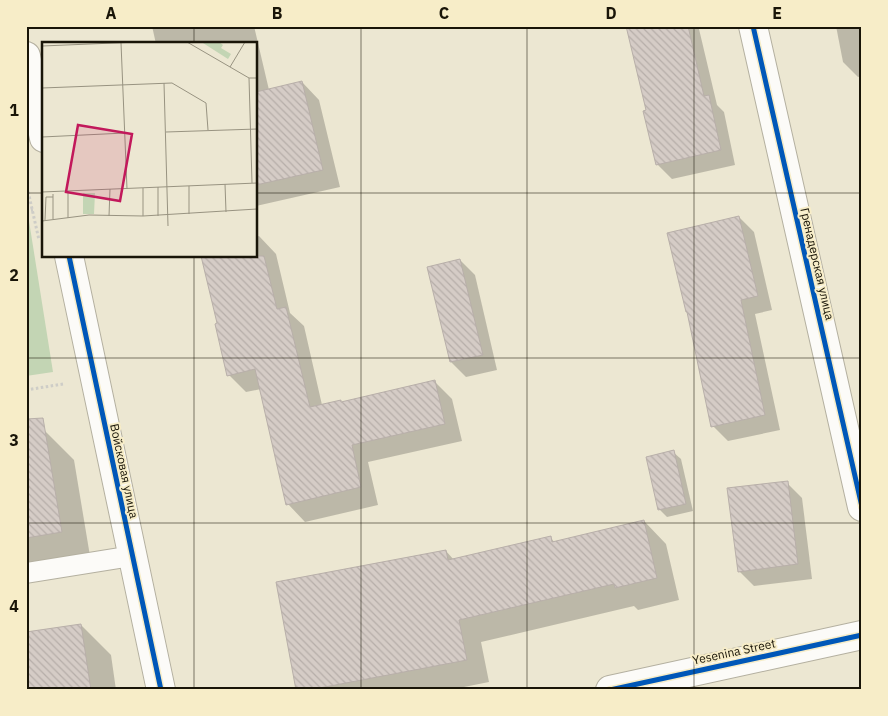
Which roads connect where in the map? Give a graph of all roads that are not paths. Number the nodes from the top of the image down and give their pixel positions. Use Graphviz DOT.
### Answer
graph roads {
  1 [pos="753,26"];
  2 [pos="26,56"];
  3 [pos="42,129"];
  4 [pos="69,258"];
  5 [pos="862,507"];
  6 [pos="132,556"];
  7 [pos="26,573"];
  8 [pos="862,635"];
  9 [pos="161,690"];
  10 [pos="610,690"];
  1 -- 5 [label="street, Гренадерская улица"];
  2 -- 3 [label="street"];
  4 -- 6 [label="street, Войсковая улица"];
  6 -- 7 [label="lane"];
  6 -- 9 [label="street, Войсковая улица"];
  8 -- 10 [label="street, Yesenina Street"];
}
